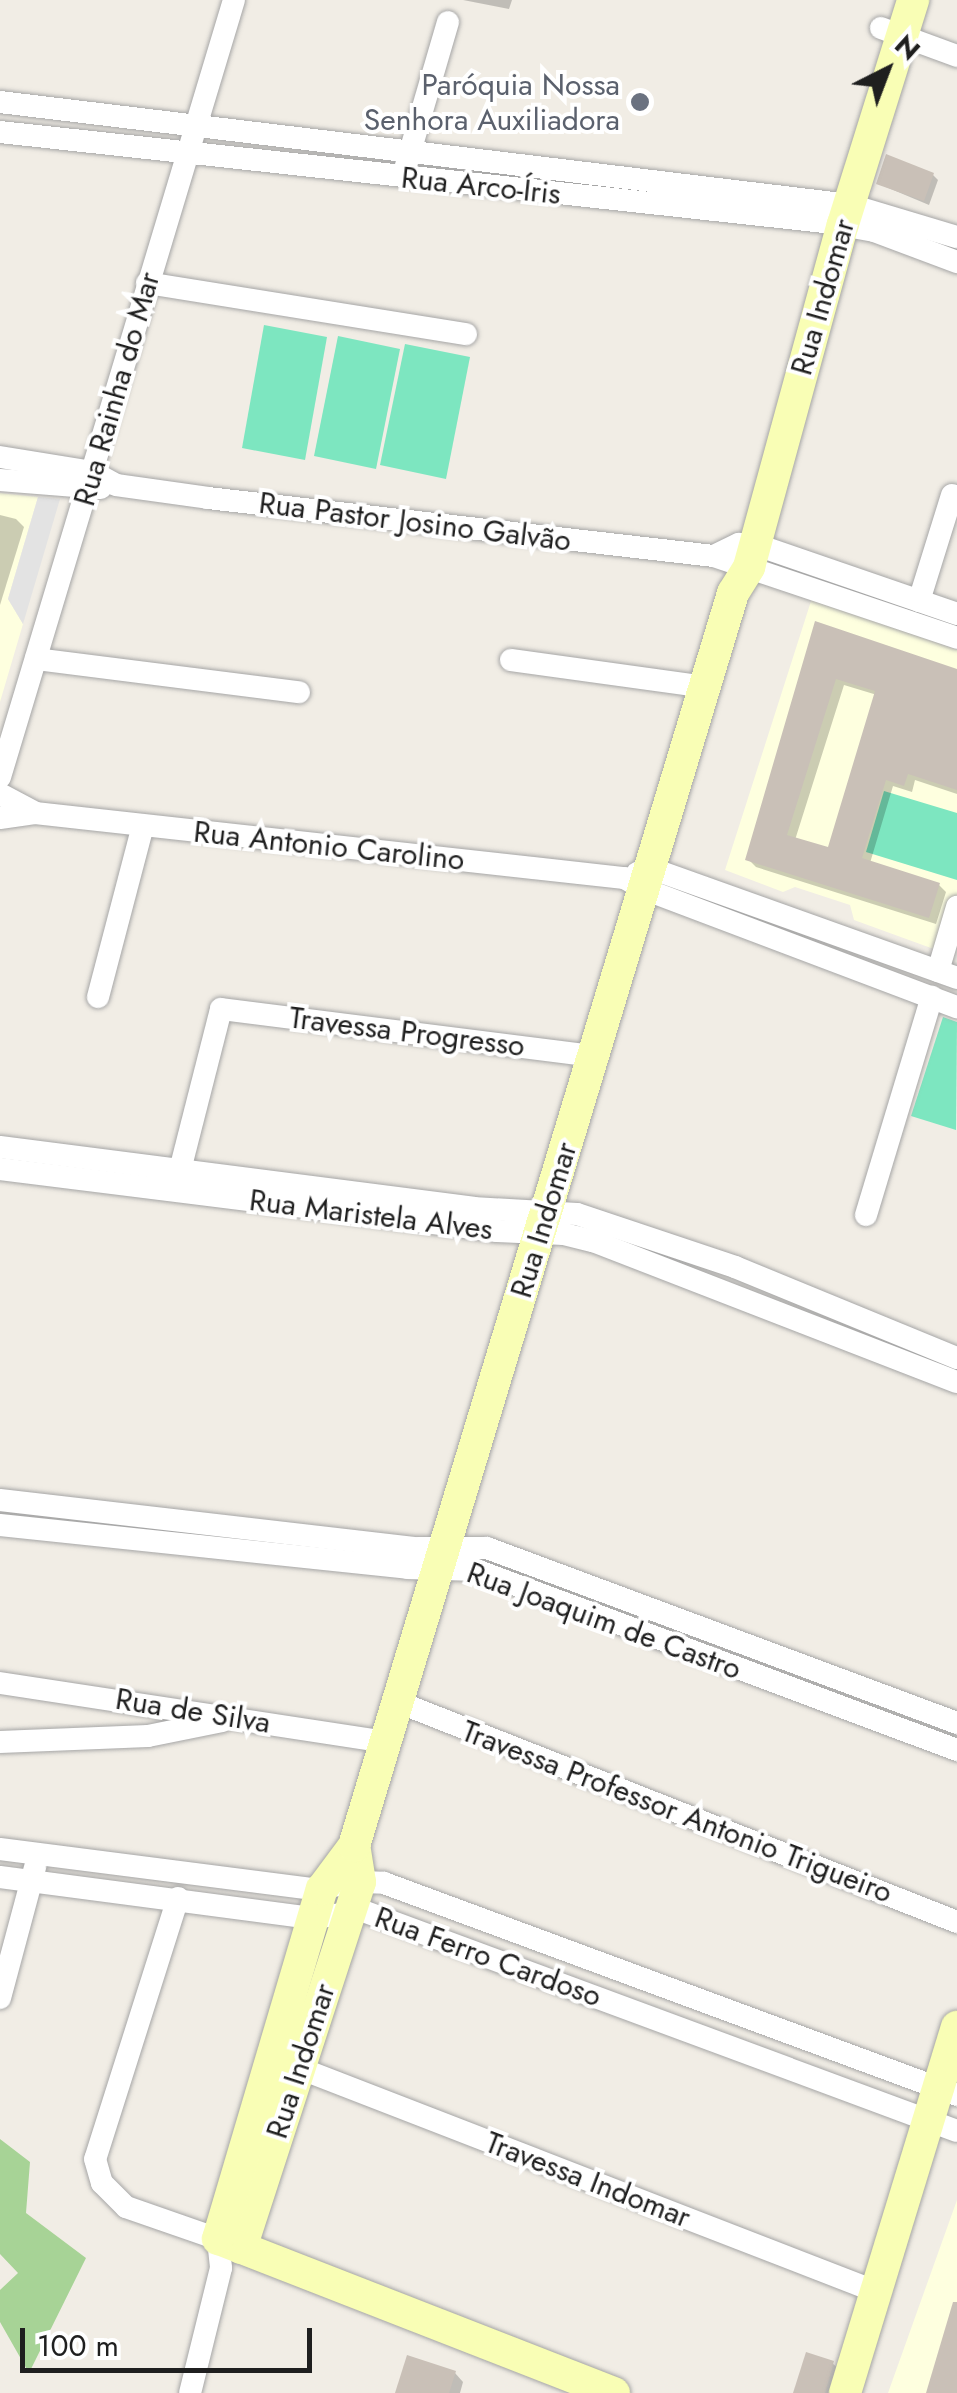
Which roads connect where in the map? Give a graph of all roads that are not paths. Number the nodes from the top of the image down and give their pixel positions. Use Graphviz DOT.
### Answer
graph roads {
  1 [pos="234,0"];
  2 [pos="913,0"];
  3 [pos="891,21"];
  4 [pos="448,22"];
  5 [pos="957,56"];
  6 [pos="0,102"];
  7 [pos="195,128"];
  8 [pos="0,132"];
  9 [pos="187,154"];
  10 [pos="407,166"];
  11 [pos="837,214"];
  12 [pos="957,238"];
  13 [pos="957,262"];
  14 [pos="148,283"];
  15 [pos="466,334"];
  16 [pos="0,458"];
  17 [pos="0,480"];
  18 [pos="91,481"];
  19 [pos="952,495"];
  20 [pos="737,561"];
  21 [pos="919,601"];
  22 [pos="957,614"];
  23 [pos="957,638"];
  24 [pos="36,659"];
  25 [pos="512,660"];
  26 [pos="705,687"];
  27 [pos="299,692"];
  28 [pos="0,777"];
  29 [pos="0,794"];
  30 [pos="35,813"];
  31 [pos="0,818"];
  32 [pos="143,826"];
  33 [pos="639,878"];
  34 [pos="957,907"];
  35 [pos="804,921"];
  36 [pos="797,946"];
  37 [pos="948,974"];
  38 [pos="98,997"];
  39 [pos="932,998"];
  40 [pos="957,1007"];
  41 [pos="593,1056"];
  42 [pos="0,1147"];
  43 [pos="0,1169"];
  44 [pos="180,1170"];
  45 [pos="866,1215"];
  46 [pos="543,1223"];
  47 [pos="957,1358"];
  48 [pos="957,1382"];
  49 [pos="0,1500"];
  50 [pos="0,1525"];
  51 [pos="441,1558"];
  52 [pos="0,1683"];
  53 [pos="398,1702"];
  54 [pos="230,1718"];
  55 [pos="957,1723"];
  56 [pos="0,1742"];
  57 [pos="386,1742"];
  58 [pos="957,1750"];
  59 [pos="354,1846"];
  60 [pos="0,1849"];
  61 [pos="39,1854"];
  62 [pos="0,1877"];
  63 [pos="31,1881"];
  64 [pos="355,1896"];
  65 [pos="178,1898"];
  66 [pos="318,1903"];
  67 [pos="446,1906"];
  68 [pos="957,1922"];
  69 [pos="514,1931"];
  70 [pos="436,1937"];
  71 [pos="505,1963"];
  72 [pos="0,1998"];
  73 [pos="957,2026"];
  74 [pos="299,2068"];
  75 [pos="948,2091"];
  76 [pos="943,2126"];
  77 [pos="226,2252"];
  78 [pos="877,2292"];
  79 [pos="190,2393"];
  80 [pos="614,2393"];
  81 [pos="846,2393"];
  1 -- 7 [label="street, Rua Rainha do Mar"];
  2 -- 3 [label="street, Rua Indomar"];
  3 -- 5 [label="street"];
  3 -- 11 [label="street, Rua Indomar"];
  4 -- 10 [label="street"];
  6 -- 7 [label="street, Rua Arco-Íris"];
  7 -- 9 [label="street, Rua Rainha do Mar"];
  7 -- 10 [label="street, Rua Arco-Íris"];
  8 -- 9 [label="street, Rua Arco-Íris"];
  9 -- 10 [label="street, Rua Arco-Íris"];
  9 -- 14 [label="street, Rua Rainha do Mar"];
  10 -- 11 [label="street, Rua Arco-Íris"];
  11 -- 12 [label="street, Rua Arco-Íris"];
  11 -- 13 [label="street, Rua Arco-Íris"];
  11 -- 20 [label="street, Rua Indomar"];
  14 -- 15 [label="street"];
  14 -- 18 [label="street, Rua Rainha do Mar"];
  16 -- 18 [label="street, Rua Pastor Josino Galvão"];
  17 -- 18 [label="street, Rua Pastor Josino Galvão"];
  18 -- 20 [label="street, Rua Pastor Josino Galvão"];
  18 -- 24 [label="street, Rua Rainha do Mar"];
  19 -- 21 [label="street"];
  20 -- 21 [label="street, Rua Pastor Josino Galvão"];
  20 -- 23 [label="street, Rua Pastor Josino Galvão"];
  20 -- 26 [label="street, Rua Indomar"];
  21 -- 22 [label="street, Rua Pastor Josino Galvão"];
  24 -- 27 [label="street"];
  24 -- 28 [label="street, Rua Rainha do Mar"];
  25 -- 26 [label="street"];
  26 -- 33 [label="street, Rua Indomar"];
  29 -- 30 [label="street, Rua Antonio Carolino"];
  30 -- 31 [label="street, Rua Antonio Carolino"];
  30 -- 32 [label="street, Rua Antonio Carolino"];
  32 -- 33 [label="street, Rua Antonio Carolino"];
  32 -- 38 [label="street"];
  33 -- 35 [label="street, Rua Antonio Carolino"];
  33 -- 36 [label="street, Rua Antonio Carolino"];
  33 -- 41 [label="street, Rua Indomar"];
  34 -- 37 [label="street"];
  35 -- 36 [label="street"];
  35 -- 37 [label="street, Rua Antonio Carolino"];
  36 -- 39 [label="street, Rua Antonio Carolino"];
  39 -- 40 [label="street, Rua Antonio Carolino"];
  39 -- 45 [label="street"];
  41 -- 44 [label="street, Travessa Progresso"];
  41 -- 46 [label="street, Rua Indomar"];
  42 -- 44 [label="street, Rua Maristela Alves"];
  43 -- 46 [label="street, Rua Maristela Alves"];
  44 -- 46 [label="street, Rua Maristela Alves"];
  46 -- 47 [label="street, Rua Maristela Alves"];
  46 -- 48 [label="street, Rua Maristela Alves"];
  46 -- 51 [label="street, Rua Indomar"];
  49 -- 51 [label="street, Rua Joaquim de Castro"];
  50 -- 51 [label="street, Rua Joaquim de Castro"];
  51 -- 53 [label="street, Rua Indomar"];
  51 -- 55 [label="street, Rua Joaquim de Castro"];
  51 -- 58 [label="street, Rua Joaquim de Castro"];
  52 -- 54 [label="street, Rua de Silva"];
  53 -- 57 [label="street, Rua Indomar"];
  53 -- 68 [label="street, Travessa Professor Antonio Trigueiro"];
  54 -- 56 [label="street"];
  54 -- 57 [label="street, Rua de Silva"];
  57 -- 59 [label="street, Rua Indomar"];
  59 -- 64 [label="street, Rua Indomar"];
  59 -- 66 [label="street, Rua Indomar"];
  60 -- 61 [label="street, Rua Ferro Cardoso"];
  61 -- 63 [label="street"];
  61 -- 66 [label="street, Rua Ferro Cardoso"];
  62 -- 63 [label="street, Rua Ferro Cardoso"];
  63 -- 65 [label="street, Rua Ferro Cardoso"];
  63 -- 72 [label="street"];
  64 -- 66 [label="street, Rua Ferro Cardoso"];
  64 -- 67 [label="street, Rua Ferro Cardoso"];
  64 -- 70 [label="street, Rua Ferro Cardoso"];
  64 -- 74 [label="street, Rua Indomar"];
  65 -- 66 [label="street, Rua Ferro Cardoso"];
  65 -- 77 [label="street"];
  66 -- 77 [label="street, Rua Indomar"];
  67 -- 69 [label="street, Rua Ferro Cardoso"];
  67 -- 70 [label="street"];
  69 -- 71 [label="street"];
  69 -- 75 [label="street, Rua Ferro Cardoso"];
  70 -- 71 [label="street, Rua Ferro Cardoso"];
  71 -- 76 [label="street, Rua Ferro Cardoso"];
  73 -- 75 [label="street"];
  74 -- 77 [label="street, Rua Indomar"];
  74 -- 78 [label="street, Travessa Indomar"];
  75 -- 76 [label="street"];
  76 -- 78 [label="street"];
  77 -- 79 [label="street, Rua Indomar"];
  77 -- 80 [label="street"];
  78 -- 81 [label="street"];
}
